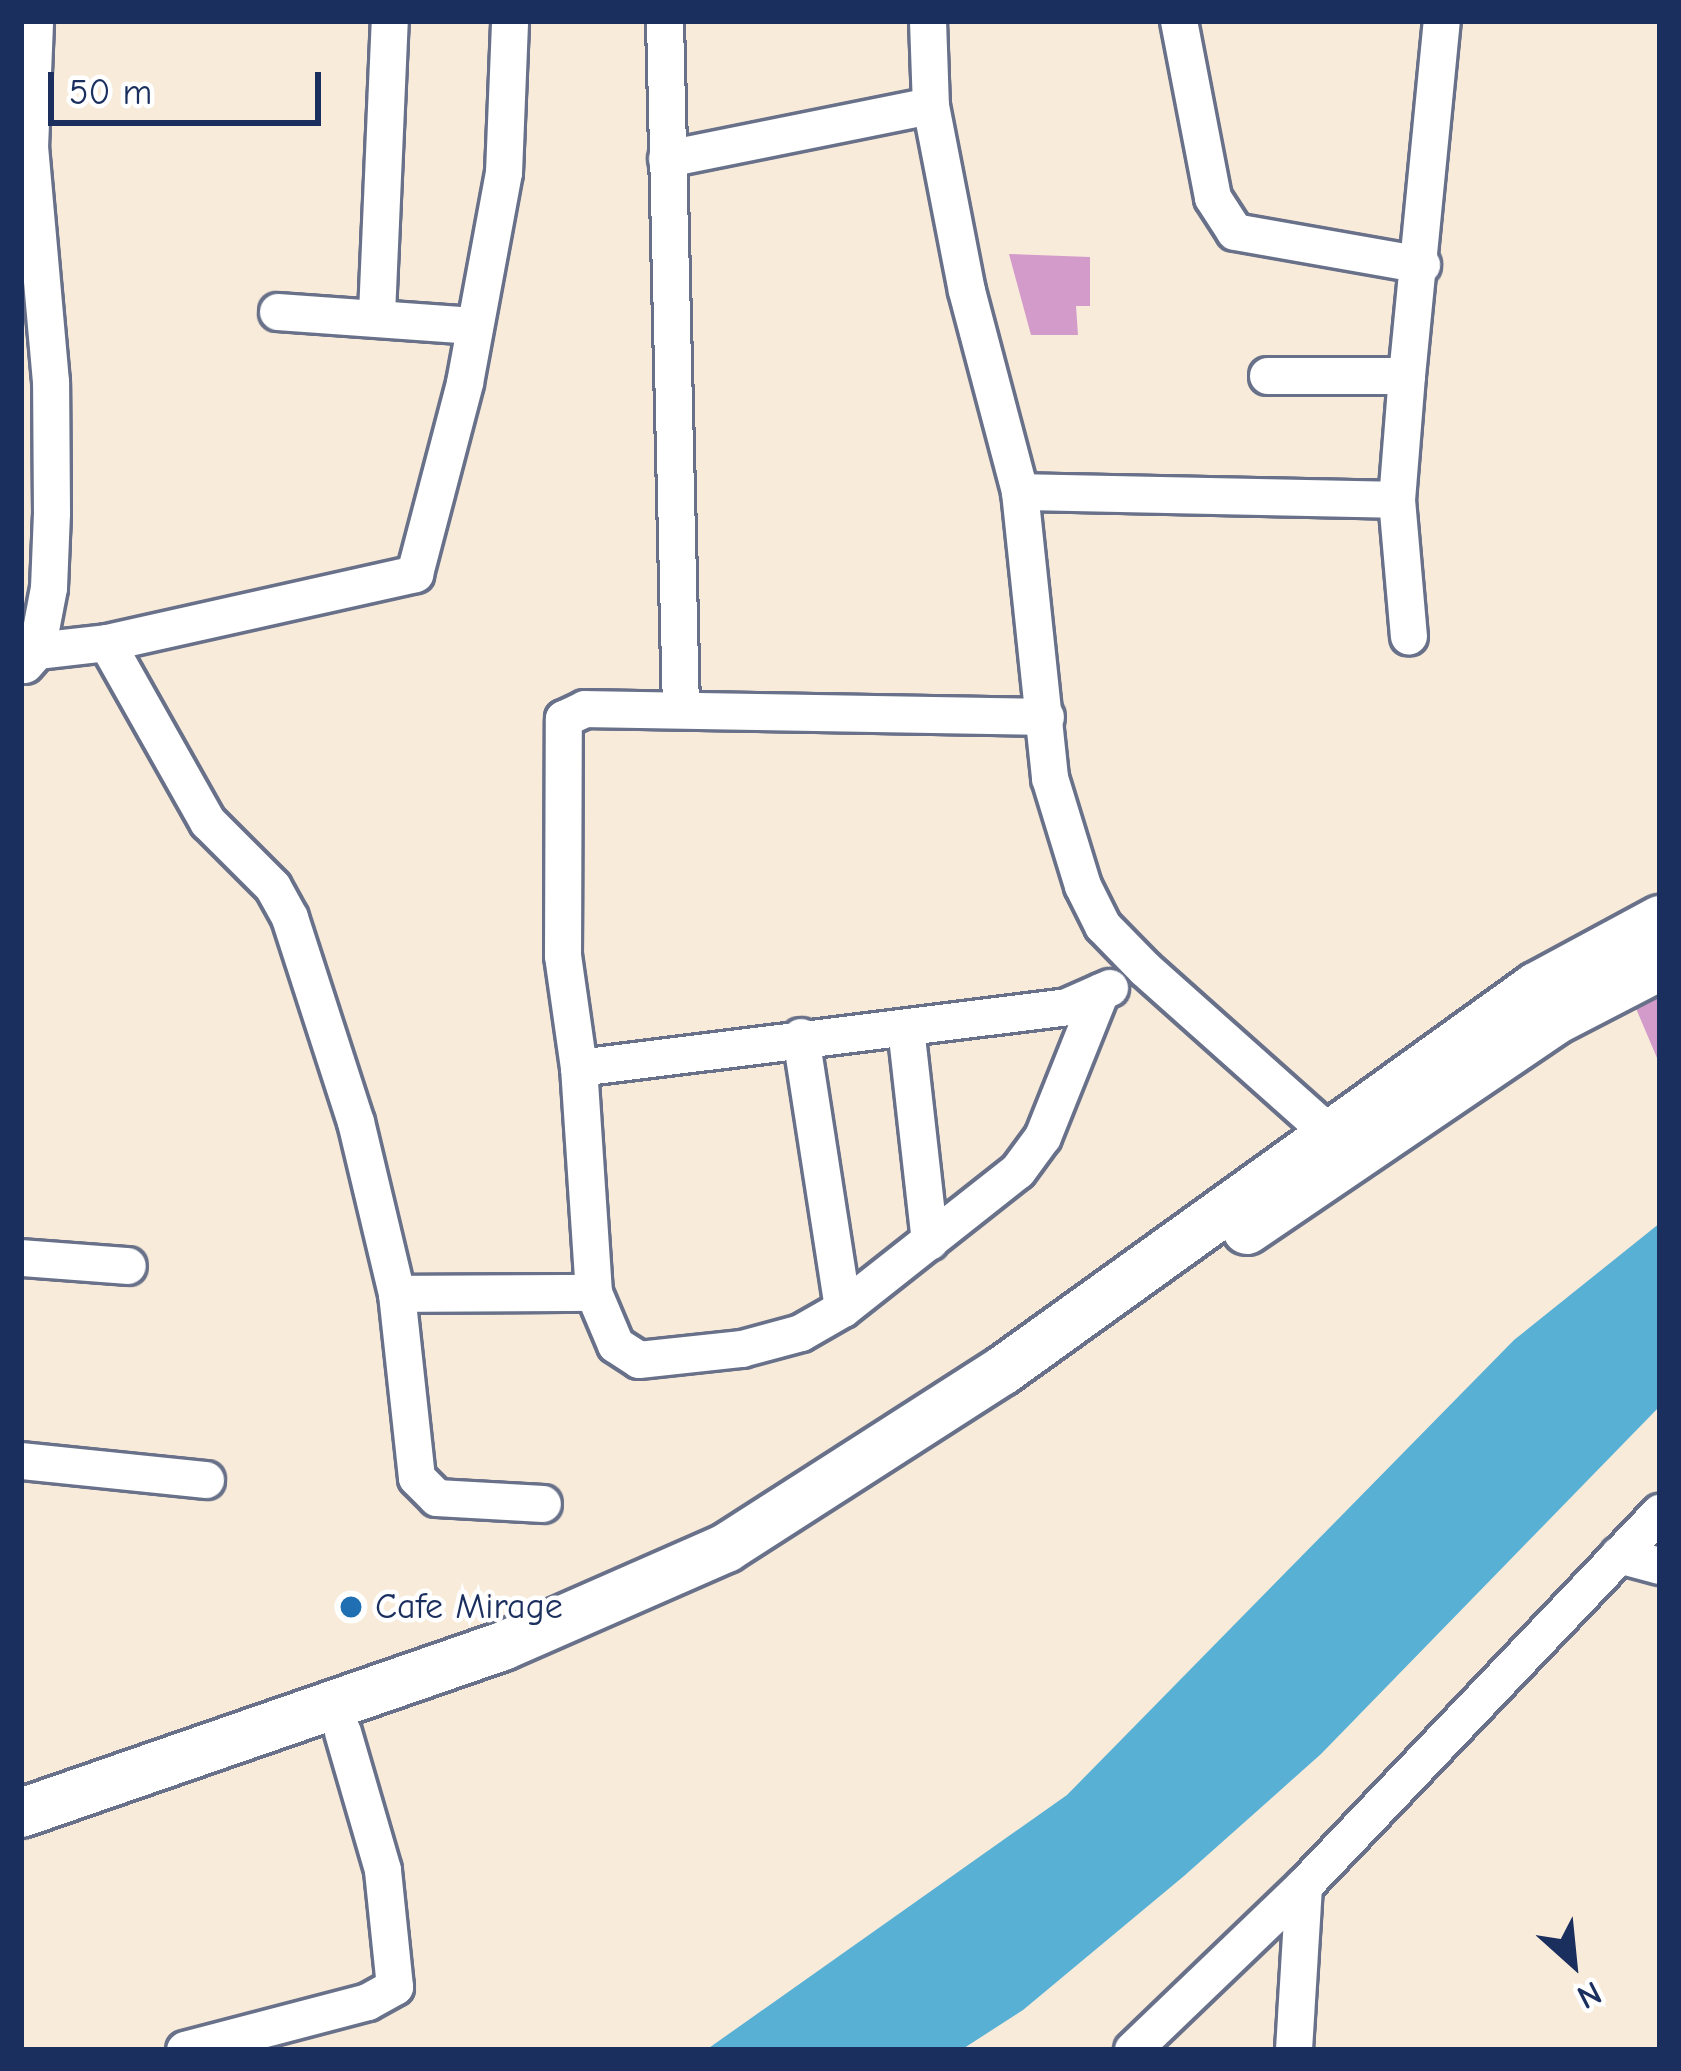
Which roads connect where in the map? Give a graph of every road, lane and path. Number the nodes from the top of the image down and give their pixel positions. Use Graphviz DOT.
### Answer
graph roads {
  1 [pos="35,21"];
  2 [pos="390,21"];
  3 [pos="510,21"];
  4 [pos="665,21"];
  5 [pos="928,21"];
  6 [pos="1179,21"];
  7 [pos="1442,21"];
  8 [pos="931,106"];
  9 [pos="26,149"];
  10 [pos="667,159"];
  11 [pos="1422,265"];
  12 [pos="278,311"];
  13 [pos="377,314"];
  14 [pos="474,326"];
  15 [pos="1268,376"];
  16 [pos="1407,376"];
  17 [pos="1020,492"];
  18 [pos="1396,500"];
  19 [pos="1409,636"];
  20 [pos="107,643"];
  21 [pos="29,660"];
  22 [pos="681,710"];
  23 [pos="1046,717"];
  24 [pos="1660,920"];
  25 [pos="1660,966"];
  26 [pos="1145,969"];
  27 [pos="1102,992"];
  28 [pos="906,1028"];
  29 [pos="802,1036"];
  30 [pos="579,1069"];
  31 [pos="1342,1144"];
  32 [pos="930,1242"];
  33 [pos="21,1258"];
  34 [pos="128,1266"];
  35 [pos="594,1293"];
  36 [pos="397,1294"];
  37 [pos="843,1309"];
  38 [pos="21,1461"];
  39 [pos="206,1480"];
  40 [pos="543,1504"];
  41 [pos="1660,1513"];
  42 [pos="1619,1555"];
  43 [pos="1660,1566"];
  44 [pos="343,1732"];
  45 [pos="21,1813"];
  46 [pos="21,1840"];
  47 [pos="1304,1886"];
  48 [pos="185,2050"];
  49 [pos="1133,2050"];
  50 [pos="1294,2050"];
  1 -- 9 [label="street"];
  2 -- 13 [label="street"];
  3 -- 14 [label="street"];
  4 -- 10 [label="street"];
  5 -- 8 [label="street"];
  6 -- 11 [label="street"];
  7 -- 11 [label="street"];
  8 -- 10 [label="street"];
  8 -- 17 [label="street"];
  9 -- 21 [label="street"];
  10 -- 22 [label="street"];
  11 -- 16 [label="street"];
  12 -- 13 [label="street"];
  13 -- 14 [label="street"];
  14 -- 20 [label="street"];
  15 -- 16 [label="street"];
  16 -- 18 [label="street"];
  17 -- 18 [label="street"];
  17 -- 23 [label="street"];
  18 -- 19 [label="street"];
  20 -- 21 [label="street"];
  20 -- 36 [label="street"];
  22 -- 23 [label="street"];
  22 -- 30 [label="street"];
  23 -- 26 [label="street"];
  24 -- 31 [label="main road"];
  25 -- 31 [label="main road"];
  26 -- 27 [label="street"];
  26 -- 31 [label="street"];
  27 -- 28 [label="street"];
  27 -- 32 [label="street"];
  28 -- 29 [label="street"];
  28 -- 32 [label="street"];
  29 -- 30 [label="street"];
  29 -- 37 [label="street"];
  30 -- 35 [label="street"];
  31 -- 44 [label="main road"];
  31 -- 45 [label="main road"];
  32 -- 37 [label="street"];
  33 -- 34 [label="street"];
  35 -- 36 [label="street"];
  35 -- 37 [label="street"];
  36 -- 40 [label="street"];
  38 -- 39 [label="street"];
  41 -- 42 [label="street"];
  42 -- 43 [label="street"];
  42 -- 47 [label="street"];
  44 -- 46 [label="main road"];
  44 -- 48 [label="street"];
  47 -- 49 [label="street"];
  47 -- 50 [label="street"];
}
